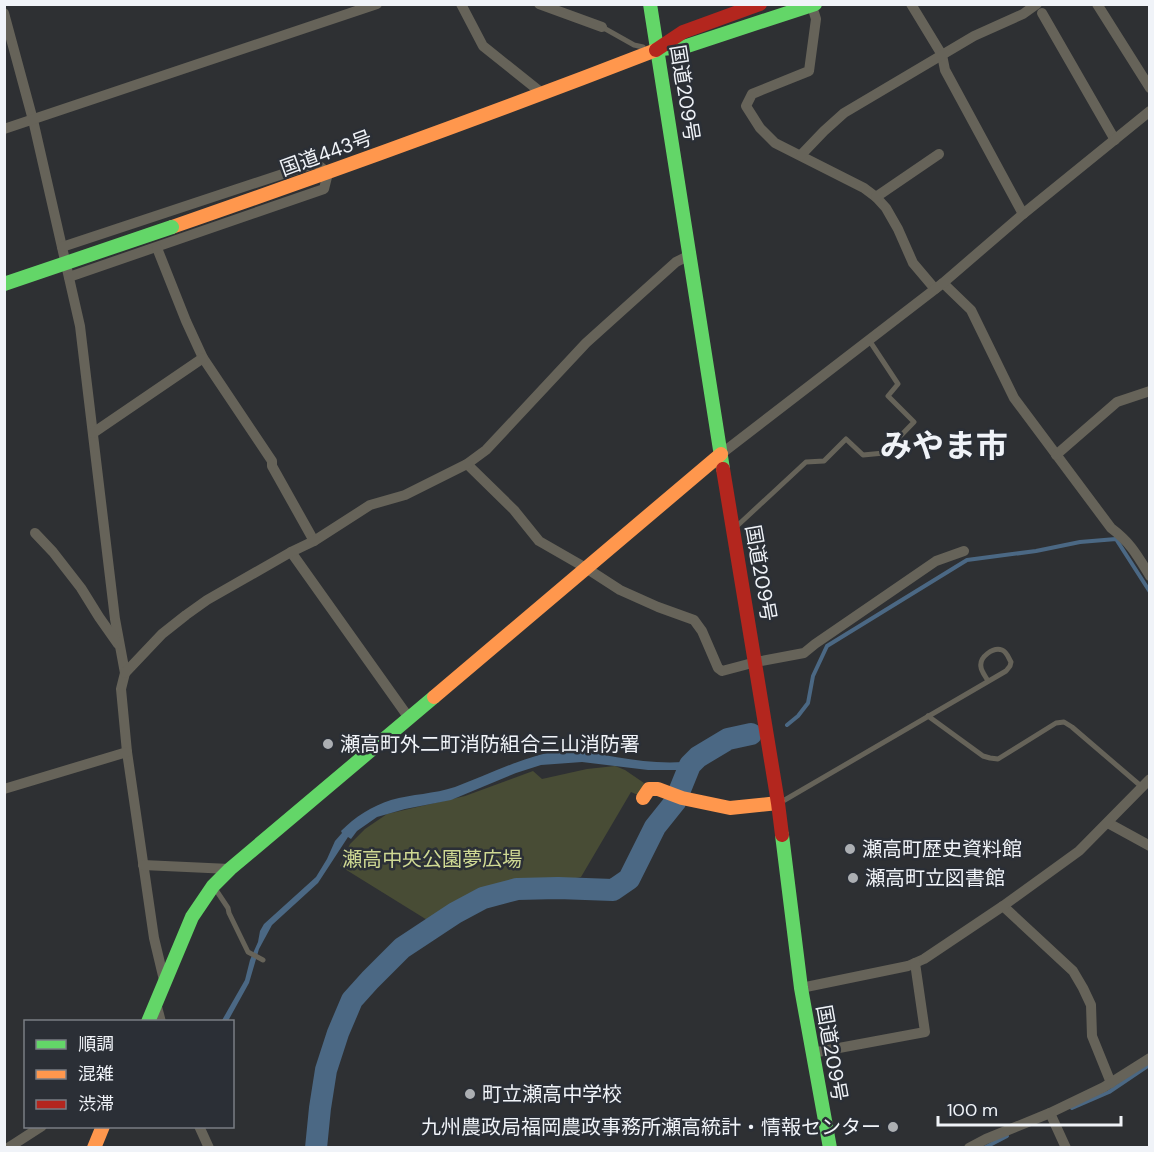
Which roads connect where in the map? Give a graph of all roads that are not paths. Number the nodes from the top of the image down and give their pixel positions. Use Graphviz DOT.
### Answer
graph roads {
  1 [pos="377,4"];
  2 [pos="461,4"];
  3 [pos="539,4"];
  4 [pos="650,4"];
  5 [pos="760,4"];
  6 [pos="911,4"];
  7 [pos="1097,4"];
  8 [pos="813,5"];
  9 [pos="1039,9"];
  10 [pos="4,13"];
  11 [pos="602,27"];
  12 [pos="658,49"];
  13 [pos="942,55"];
  14 [pos="1149,88"];
  15 [pos="543,94"];
  16 [pos="1149,111"];
  17 [pos="33,120"];
  18 [pos="4,129"];
  19 [pos="1115,140"];
  20 [pos="939,154"];
  21 [pos="801,155"];
  22 [pos="328,173"];
  23 [pos="876,196"];
  24 [pos="1023,214"];
  25 [pos="62,247"];
  26 [pos="157,248"];
  27 [pos="690,255"];
  28 [pos="69,278"];
  29 [pos="4,284"];
  30 [pos="939,286"];
  31 [pos="869,340"];
  32 [pos="203,358"];
  33 [pos="1149,391"];
  34 [pos="93,433"];
  35 [pos="721,454"];
  36 [pos="1056,455"];
  37 [pos="467,464"];
  38 [pos="734,529"];
  39 [pos="35,533"];
  40 [pos="314,541"];
  41 [pos="964,551"];
  42 [pos="291,552"];
  43 [pos="586,568"];
  44 [pos="1149,576"];
  45 [pos="120,647"];
  46 [pos="756,662"];
  47 [pos="125,673"];
  48 [pos="988,681"];
  49 [pos="928,716"];
  50 [pos="409,718"];
  51 [pos="127,752"];
  52 [pos="1146,783"];
  53 [pos="4,789"];
  54 [pos="643,798"];
  55 [pos="778,803"];
  56 [pos="1108,823"];
  57 [pos="1149,846"];
  58 [pos="143,865"];
  59 [pos="230,869"];
  60 [pos="213,886"];
  61 [pos="1003,906"];
  62 [pos="263,960"];
  63 [pos="915,963"];
  64 [pos="164,980"];
  65 [pos="801,988"];
  66 [pos="156,1003"];
  67 [pos="149,1020"];
  68 [pos="160,1020"];
  69 [pos="813,1053"];
  70 [pos="1149,1058"];
  71 [pos="1111,1083"];
  72 [pos="1050,1113"];
  73 [pos="39,1128"];
  74 [pos="102,1128"];
  75 [pos="200,1130"];
  76 [pos="8,1148"];
  77 [pos="94,1148"];
  78 [pos="202,1148"];
  79 [pos="209,1148"];
  80 [pos="830,1148"];
  81 [pos="969,1148"];
  82 [pos="1066,1148"];
  1 -- 17 [label="street"];
  2 -- 15 [label="street"];
  3 -- 11 [label="street"];
  4 -- 12 [label="main road, 国道209号"];
  5 -- 12 [label="main road"];
  6 -- 13 [label="street"];
  7 -- 14 [label="street"];
  8 -- 12 [label="main road"];
  8 -- 21 [label="street"];
  9 -- 13 [label="street"];
  9 -- 19 [label="street"];
  10 -- 17 [label="street"];
  11 -- 12 [label="lane"];
  12 -- 15 [label="main road, 国道443号"];
  12 -- 27 [label="main road, 国道209号"];
  13 -- 21 [label="street"];
  13 -- 24 [label="street"];
  15 -- 22 [label="main road, 国道443号"];
  16 -- 19 [label="street"];
  17 -- 18 [label="street"];
  17 -- 25 [label="street"];
  19 -- 24 [label="street"];
  20 -- 23 [label="street"];
  21 -- 23 [label="street"];
  22 -- 25 [label="street"];
  22 -- 26 [label="street"];
  22 -- 29 [label="main road, 国道443号, bridge"];
  23 -- 30 [label="street"];
  24 -- 30 [label="street"];
  25 -- 28 [label="street"];
  26 -- 28 [label="street"];
  26 -- 32 [label="street"];
  27 -- 35 [label="main road, 国道209号"];
  27 -- 37 [label="street"];
  28 -- 34 [label="street"];
  30 -- 31 [label="street"];
  30 -- 36 [label="street"];
  31 -- 35 [label="street"];
  31 -- 38 [label="lane"];
  32 -- 34 [label="street"];
  32 -- 40 [label="street"];
  33 -- 36 [label="street"];
  34 -- 45 [label="street"];
  35 -- 38 [label="main road, 国道209号"];
  35 -- 43 [label="main road"];
  36 -- 44 [label="street"];
  37 -- 40 [label="street"];
  37 -- 43 [label="street"];
  38 -- 46 [label="main road, 国道209号"];
  39 -- 45 [label="street"];
  40 -- 42 [label="street"];
  41 -- 46 [label="street"];
  42 -- 47 [label="street"];
  42 -- 50 [label="street"];
  43 -- 46 [label="street"];
  43 -- 50 [label="main road"];
  45 -- 47 [label="street"];
  46 -- 55 [label="main road, 国道209号"];
  47 -- 51 [label="street"];
  48 -- 48 [label="lane"];
  48 -- 49 [label="lane"];
  49 -- 52 [label="lane"];
  49 -- 55 [label="lane"];
  50 -- 59 [label="main road"];
  51 -- 53 [label="street"];
  51 -- 58 [label="street"];
  52 -- 56 [label="street"];
  54 -- 55 [label="main road"];
  55 -- 65 [label="main road, 国道209号"];
  56 -- 57 [label="street"];
  56 -- 61 [label="street"];
  58 -- 59 [label="street"];
  58 -- 64 [label="street"];
  59 -- 60 [label="main road"];
  60 -- 62 [label="lane"];
  60 -- 64 [label="main road"];
  61 -- 63 [label="street"];
  61 -- 71 [label="street"];
  63 -- 65 [label="street"];
  63 -- 69 [label="street"];
  64 -- 66 [label="main road"];
  65 -- 69 [label="main road, 国道209号"];
  66 -- 67 [label="main road"];
  66 -- 68 [label="street"];
  69 -- 80 [label="main road, 国道209号"];
  70 -- 71 [label="street"];
  71 -- 72 [label="street"];
  72 -- 81 [label="street"];
  72 -- 82 [label="street"];
  73 -- 76 [label="street"];
  74 -- 77 [label="main road"];
  75 -- 78 [label="lane"];
  75 -- 79 [label="street"];
}
